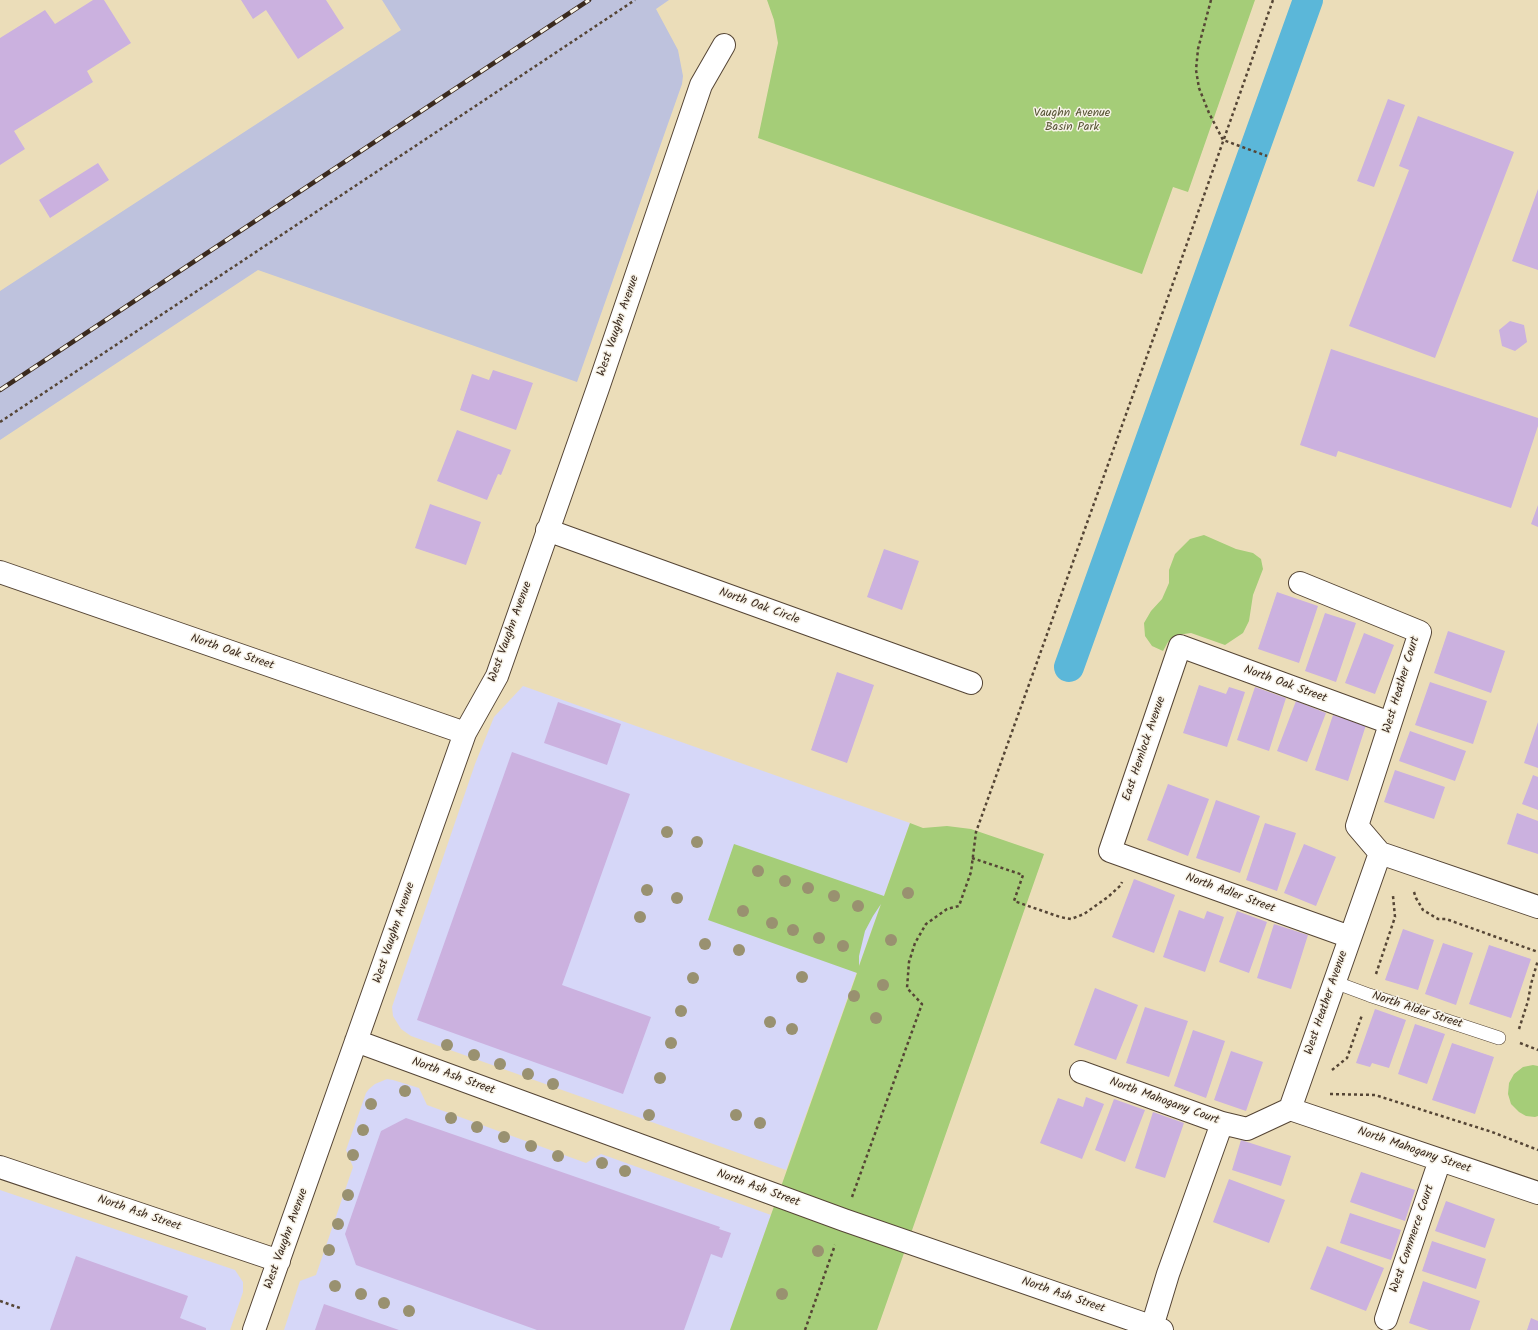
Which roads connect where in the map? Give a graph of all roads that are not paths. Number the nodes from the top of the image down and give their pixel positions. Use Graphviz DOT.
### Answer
graph roads {
  1 [pos="724,45"];
  2 [pos="547,530"];
  3 [pos="0,572"];
  4 [pos="1300,583"];
  5 [pos="1180,646"];
  6 [pos="971,683"];
  7 [pos="1390,723"];
  8 [pos="465,733"];
  9 [pos="1110,851"];
  10 [pos="1380,853"];
  11 [pos="1538,907"];
  12 [pos="1350,937"];
  13 [pos="1334,982"];
  14 [pos="1499,1038"];
  15 [pos="356,1041"];
  16 [pos="1081,1072"];
  17 [pos="1290,1109"];
  18 [pos="1222,1123"];
  19 [pos="1440,1160"];
  20 [pos="0,1167"];
  21 [pos="1538,1193"];
  22 [pos="279,1261"];
  23 [pos="1386,1319"];
  24 [pos="1157,1328"];
  25 [pos="254,1330"];
  1 -- 2 [label="street, West Vaughn Avenue"];
  2 -- 6 [label="street, North Oak Circle"];
  2 -- 8 [label="street, West Vaughn Avenue"];
  3 -- 8 [label="street, North Oak Street"];
  4 -- 7 [label="street, West Heather Court"];
  5 -- 7 [label="street, North Oak Street"];
  5 -- 9 [label="street, East Hemlock Avenue"];
  7 -- 10 [label="street, West Heather Court"];
  8 -- 15 [label="street, West Vaughn Avenue"];
  9 -- 12 [label="street, North Adler Street"];
  10 -- 11 [label="street"];
  10 -- 12 [label="street, West Heather Avenue"];
  12 -- 13 [label="street, West Heather Avenue"];
  13 -- 14 [label="lane, North Alder Street"];
  13 -- 17 [label="street, West Heather Avenue"];
  15 -- 22 [label="street, West Vaughn Avenue"];
  15 -- 24 [label="street, North Ash Street"];
  16 -- 18 [label="street, North Mahogany Court"];
  17 -- 18 [label="street, North Mahogany Court"];
  17 -- 19 [label="street, North Mahogany Street"];
  18 -- 24 [label="street"];
  19 -- 21 [label="street, North Mahogany Street"];
  19 -- 23 [label="street, West Commerce Court"];
  20 -- 22 [label="street, North Ash Street"];
  22 -- 25 [label="street, West Vaughn Avenue"];
}
